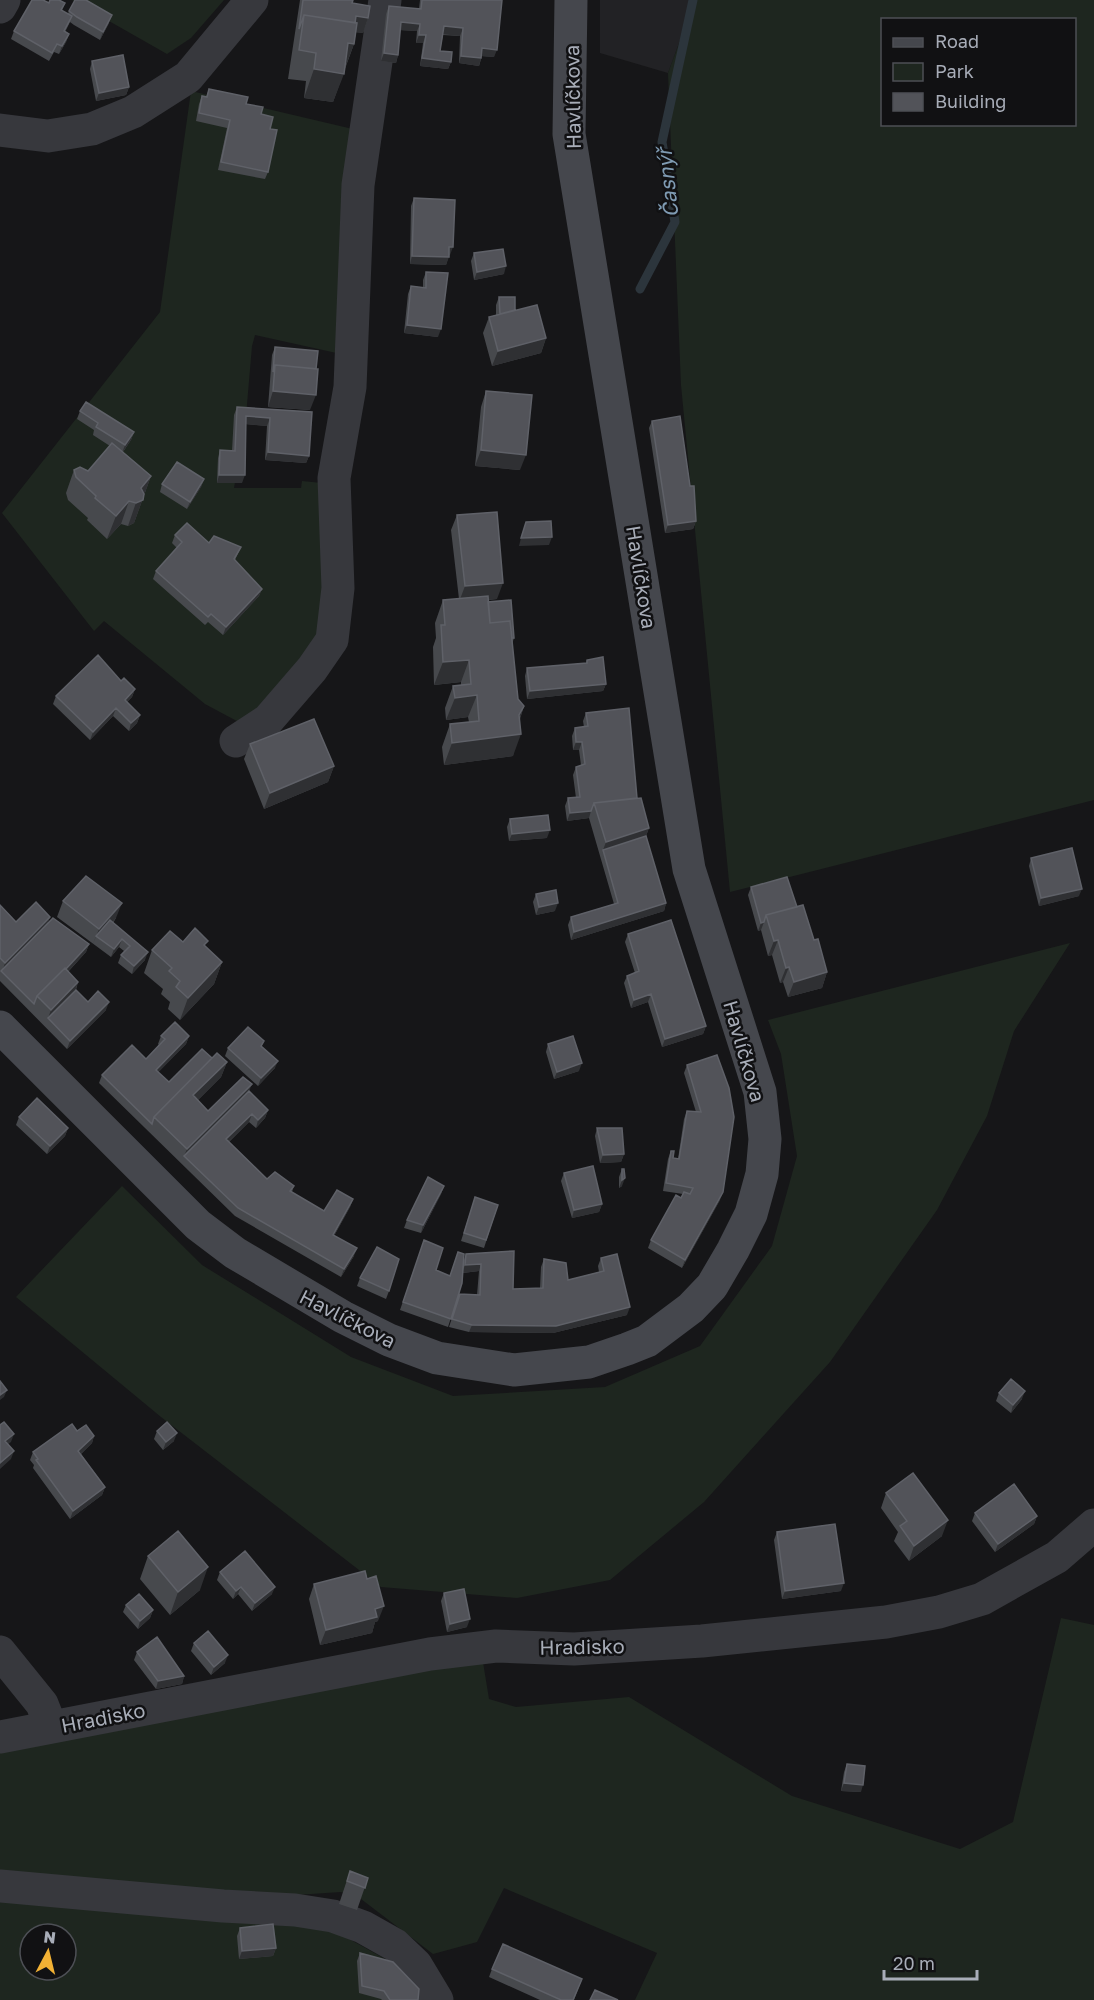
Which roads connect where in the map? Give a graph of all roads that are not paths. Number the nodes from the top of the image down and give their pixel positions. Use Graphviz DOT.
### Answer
graph roads {
  1 [pos="4,0"];
  2 [pos="252,0"];
  3 [pos="385,0"];
  4 [pos="571,0"];
  5 [pos="0,6"];
  6 [pos="0,130"];
  7 [pos="236,741"];
  8 [pos="0,1027"];
  9 [pos="1094,1525"];
  10 [pos="0,1652"];
  11 [pos="51,1727"];
  12 [pos="0,1737"];
  13 [pos="0,1886"];
  14 [pos="437,2000"];
  1 -- 5 [label="street"];
  2 -- 6 [label="street"];
  3 -- 7 [label="street"];
  4 -- 8 [label="main road, Havlíčkova"];
  9 -- 11 [label="street, Hradisko"];
  10 -- 11 [label="street, Hradisko"];
  11 -- 12 [label="street, Hradisko"];
  13 -- 14 [label="street"];
}
